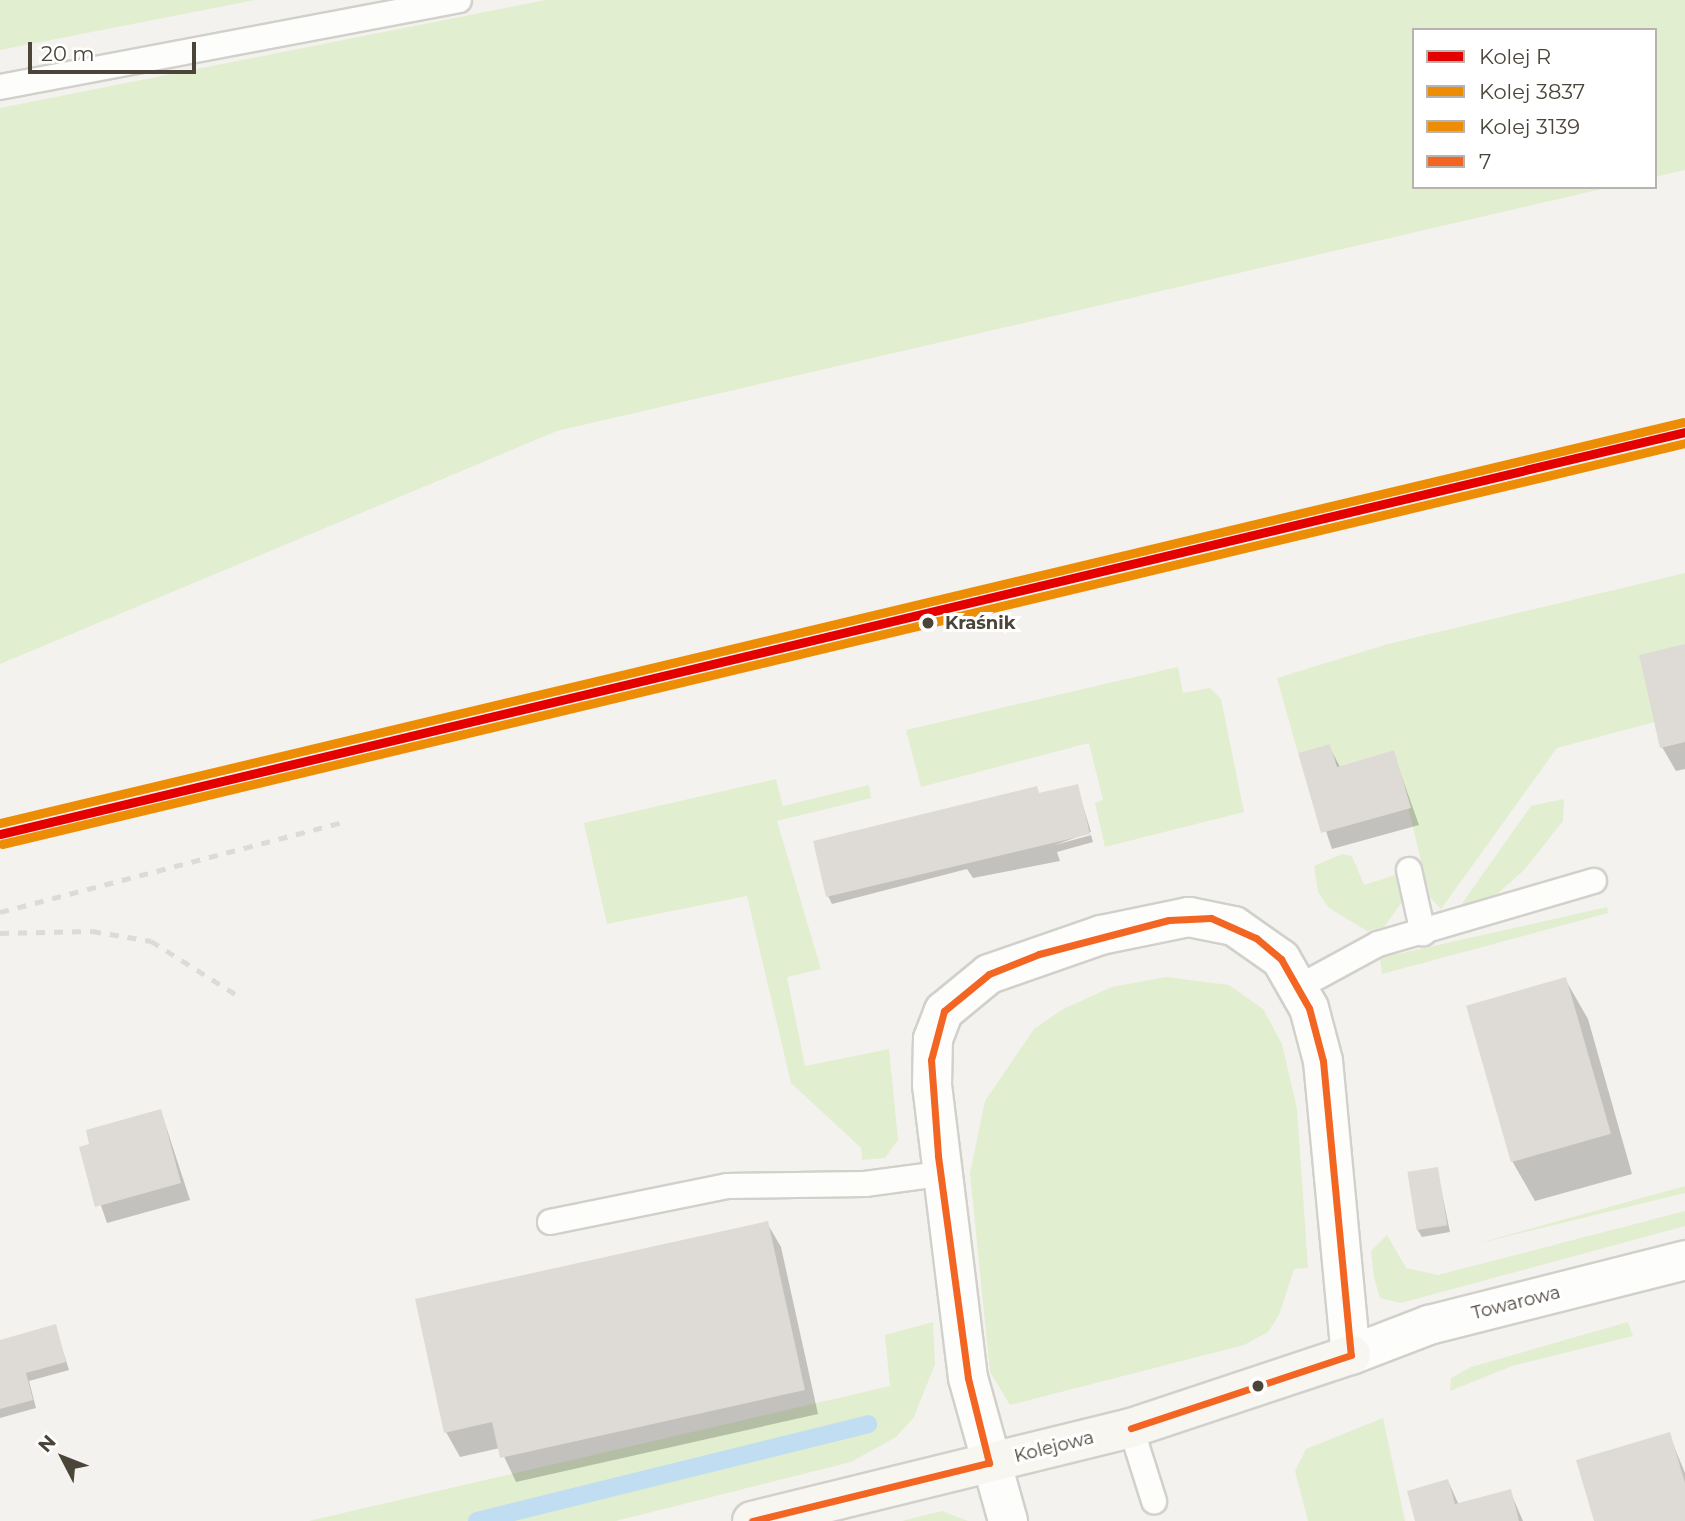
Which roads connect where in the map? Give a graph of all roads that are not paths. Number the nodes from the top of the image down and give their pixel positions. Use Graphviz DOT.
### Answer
graph roads {
  1 [pos="459,0"];
  2 [pos="0,87"];
  3 [pos="1409,870"];
  4 [pos="1594,881"];
  5 [pos="1423,933"];
  6 [pos="1299,987"];
  7 [pos="940,1174"];
  8 [pos="550,1222"];
  9 [pos="1685,1260"];
  10 [pos="1351,1355"];
  11 [pos="1131,1428"];
  12 [pos="989,1463"];
  13 [pos="1154,1501"];
  14 [pos="752,1521"];
  15 [pos="1008,1521"];
  1 -- 2 [label="lane"];
  3 -- 5 [label="lane"];
  4 -- 5 [label="lane"];
  5 -- 6 [label="lane"];
  6 -- 7 [label="street"];
  6 -- 10 [label="street"];
  7 -- 8 [label="lane"];
  7 -- 12 [label="street"];
  9 -- 10 [label="street, Towarowa"];
  10 -- 11 [label="street, Kolejowa"];
  11 -- 12 [label="street, Kolejowa"];
  11 -- 13 [label="lane"];
  12 -- 14 [label="street, Kolejowa"];
  12 -- 15 [label="street"];
}
